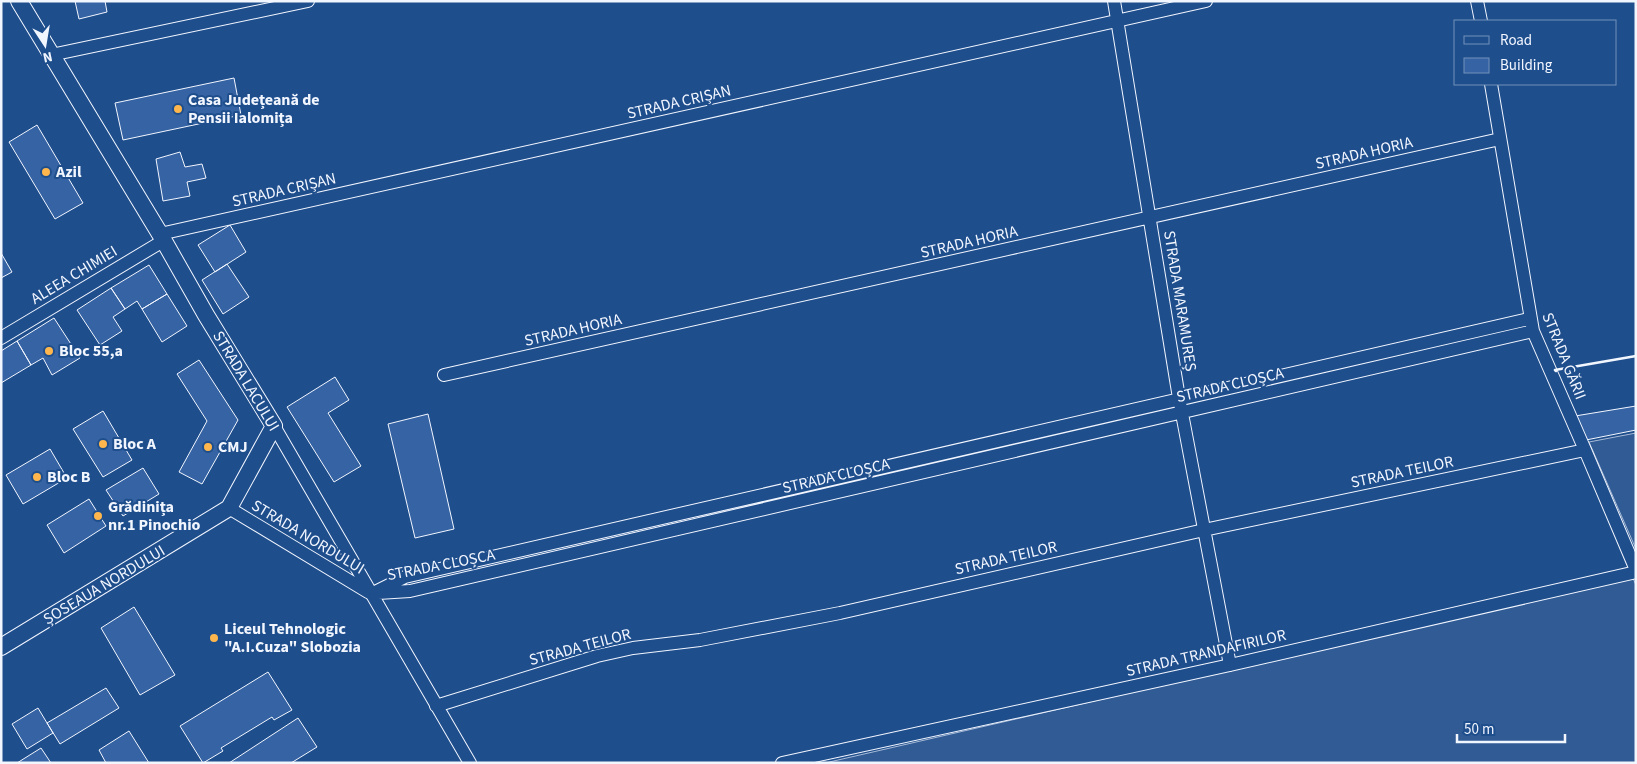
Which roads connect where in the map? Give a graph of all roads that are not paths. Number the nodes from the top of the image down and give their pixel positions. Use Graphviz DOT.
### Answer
graph roads {
  1 [pos="18,1"];
  2 [pos="308,1"];
  3 [pos="1114,1"];
  4 [pos="1206,1"];
  5 [pos="1477,1"];
  6 [pos="1480,20"];
  7 [pos="1118,21"];
  8 [pos="51,55"];
  9 [pos="1491,85"];
  10 [pos="1500,139"];
  11 [pos="1151,218"];
  12 [pos="162,237"];
  13 [pos="1531,325"];
  14 [pos="1,338"];
  15 [pos="444,375"];
  16 [pos="1179,398"];
  17 [pos="1183,413"];
  18 [pos="274,426"];
  19 [pos="1585,450"];
  20 [pos="229,508"];
  21 [pos="1204,530"];
  22 [pos="1636,571"];
  23 [pos="371,594"];
  24 [pos="1,647"];
  25 [pos="1230,664"];
  26 [pos="436,706"];
  27 [pos="470,763"];
  28 [pos="782,763"];
  1 -- 8 [label="street, STRADA LACULUI"];
  2 -- 8 [label="street"];
  3 -- 7 [label="street, STRADA MARAMUREȘ"];
  4 -- 7 [label="street, STRADA CRIȘAN"];
  5 -- 6 [label="street"];
  7 -- 11 [label="street, STRADA MARAMUREȘ"];
  7 -- 12 [label="street, STRADA CRIȘAN"];
  8 -- 12 [label="street, STRADA LACULUI"];
  9 -- 10 [label="street, STRADA GĂRII"];
  10 -- 11 [label="street, STRADA HORIA"];
  10 -- 13 [label="street, STRADA GĂRII"];
  11 -- 15 [label="street, STRADA HORIA"];
  11 -- 16 [label="street, STRADA MARAMUREȘ"];
  12 -- 14 [label="street, ALEEA CHIMIEI"];
  12 -- 18 [label="street, STRADA LACULUI"];
  13 -- 16 [label="street, STRADA CLOȘCA"];
  13 -- 17 [label="street, STRADA CLOȘCA"];
  13 -- 19 [label="street, STRADA GĂRII"];
  16 -- 17 [label="street, STRADA MARAMUREȘ"];
  16 -- 23 [label="street, STRADA CLOȘCA"];
  17 -- 21 [label="street, STRADA MARAMUREȘ"];
  17 -- 23 [label="street, STRADA CLOȘCA"];
  18 -- 20 [label="street, ȘOSEAUA NORDULUI"];
  18 -- 23 [label="street, STRADA LACULUI"];
  19 -- 21 [label="street, STRADA TEILOR"];
  19 -- 22 [label="street, STRADA GĂRII"];
  20 -- 23 [label="street, STRADA NORDULUI"];
  20 -- 24 [label="street, ȘOSEAUA NORDULUI"];
  21 -- 25 [label="street, STRADA MARAMUREȘ"];
  21 -- 26 [label="street, STRADA TEILOR"];
  22 -- 25 [label="street, STRADA TRANDAFIRILOR"];
  23 -- 26 [label="street, STRADA LACULUI"];
  25 -- 28 [label="street, STRADA TRANDAFIRILOR"];
  26 -- 27 [label="street, STRADA LACULUI"];
}
